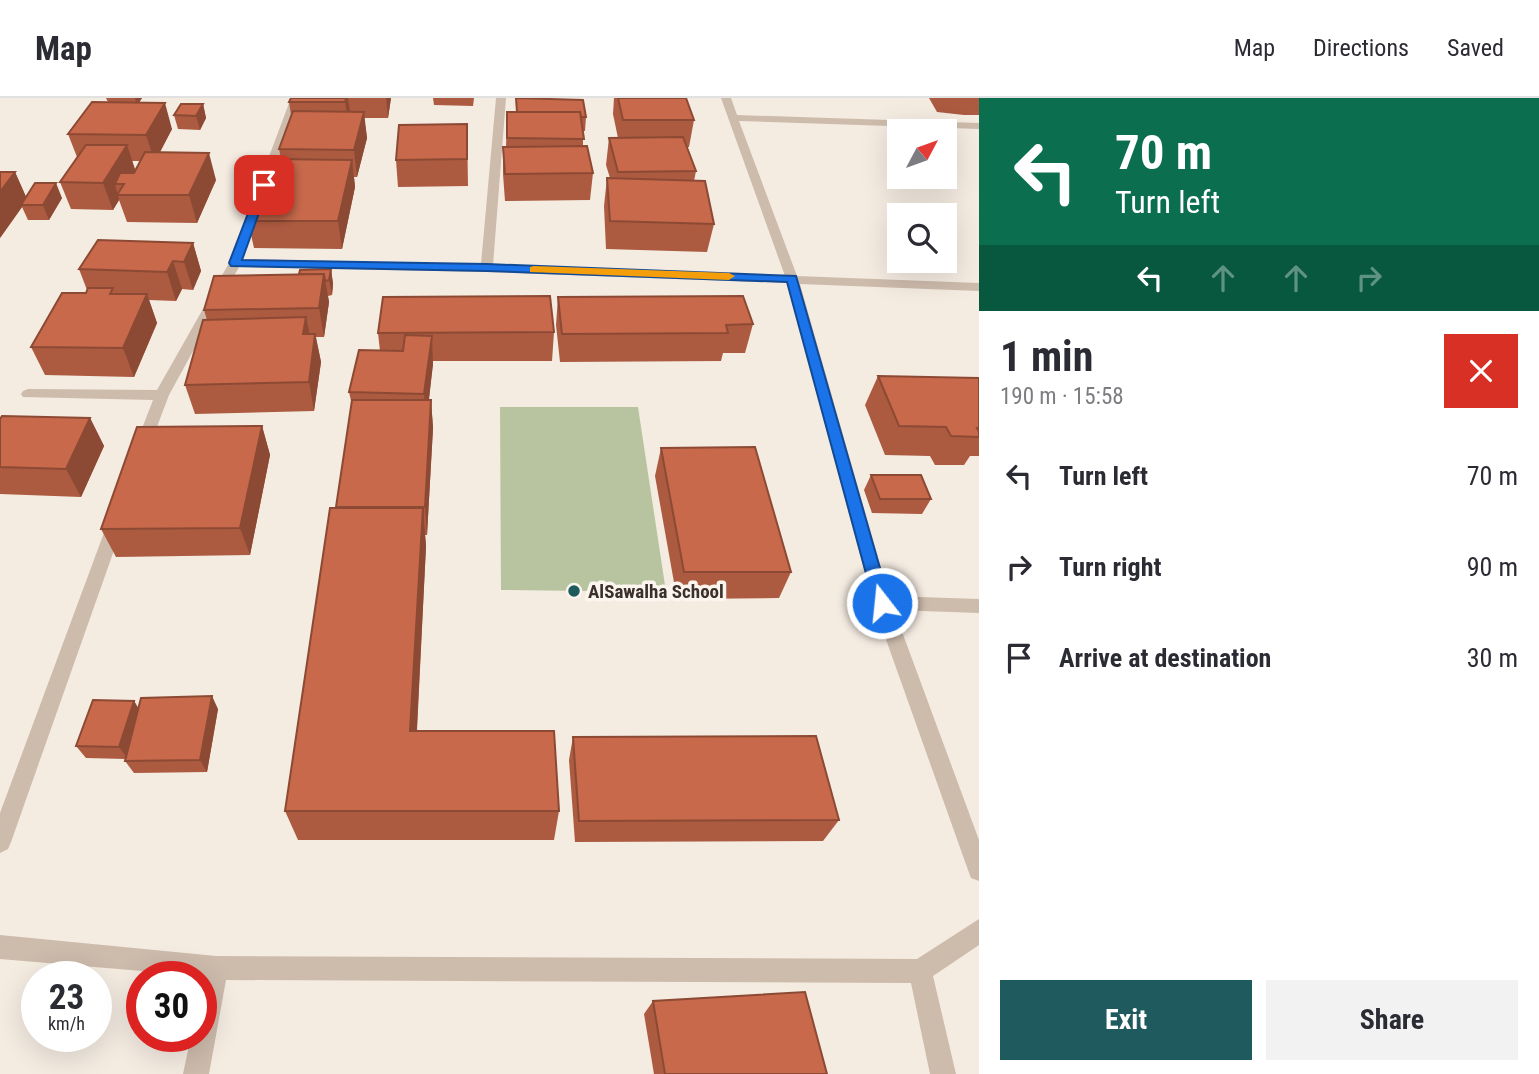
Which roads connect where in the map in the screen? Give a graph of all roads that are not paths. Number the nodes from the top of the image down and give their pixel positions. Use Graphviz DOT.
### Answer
graph roads {
  1 [pos="296,98"];
  2 [pos="501,98"];
  3 [pos="726,98"];
  4 [pos="736,118"];
  5 [pos="979,126"];
  6 [pos="235,263"];
  7 [pos="487,268"];
  8 [pos="792,279"];
  9 [pos="979,287"];
  10 [pos="28,394"];
  11 [pos="162,395"];
  12 [pos="138,460"];
  13 [pos="119,513"];
  14 [pos="882,603"];
  15 [pos="979,606"];
  16 [pos="0,842"];
  17 [pos="979,870"];
  18 [pos="979,932"];
  19 [pos="0,947"];
  20 [pos="144,961"];
  21 [pos="217,968"];
  22 [pos="920,971"];
  23 [pos="200,1052"];
  24 [pos="196,1074"];
  25 [pos="943,1074"];
  1 -- 6 [label="street"];
  2 -- 7 [label="street"];
  3 -- 4 [label="street"];
  4 -- 5 [label="street"];
  4 -- 8 [label="street"];
  6 -- 7 [label="street"];
  6 -- 11 [label="street"];
  7 -- 8 [label="street"];
  8 -- 9 [label="street"];
  8 -- 14 [label="street"];
  10 -- 11 [label="street"];
  11 -- 12 [label="street"];
  13 -- 16 [label="street"];
  14 -- 15 [label="street"];
  14 -- 17 [label="street"];
  18 -- 22 [label="street"];
  19 -- 20 [label="street"];
  21 -- 22 [label="street"];
  22 -- 25 [label="street"];
  23 -- 24 [label="street"];
}
